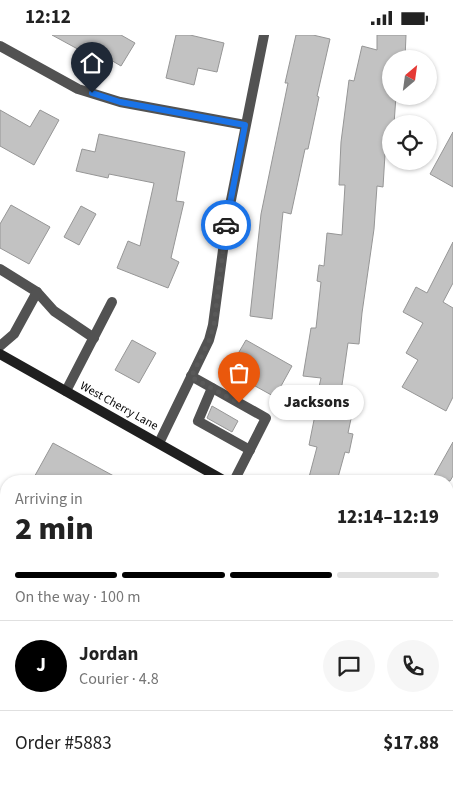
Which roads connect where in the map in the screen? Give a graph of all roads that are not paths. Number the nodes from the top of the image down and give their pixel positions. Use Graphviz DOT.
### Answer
graph roads {
  1 [pos="264,35"];
  2 [pos="0,45"];
  3 [pos="245,125"];
  4 [pos="0,269"];
  5 [pos="37,292"];
  6 [pos="112,302"];
  7 [pos="94,337"];
  8 [pos="0,346"];
  9 [pos="0,354"];
  10 [pos="191,377"];
  11 [pos="212,388"];
  12 [pos="66,391"];
  13 [pos="159,443"];
  14 [pos="250,449"];
  15 [pos="215,475"];
  16 [pos="237,475"];
  1 -- 3 [label="street"];
  2 -- 3 [label="street"];
  3 -- 10 [label="street"];
  4 -- 5 [label="street"];
  5 -- 7 [label="street"];
  5 -- 8 [label="street"];
  6 -- 7 [label="street"];
  7 -- 12 [label="street"];
  9 -- 12 [label="main road, West Cherry Lane"];
  10 -- 11 [label="street"];
  10 -- 13 [label="street"];
  11 -- 14 [label="street"];
  11 -- 14 [label="street"];
  12 -- 13 [label="main road, West Cherry Lane"];
  13 -- 15 [label="main road, West Cherry Lane"];
  14 -- 16 [label="street"];
}
